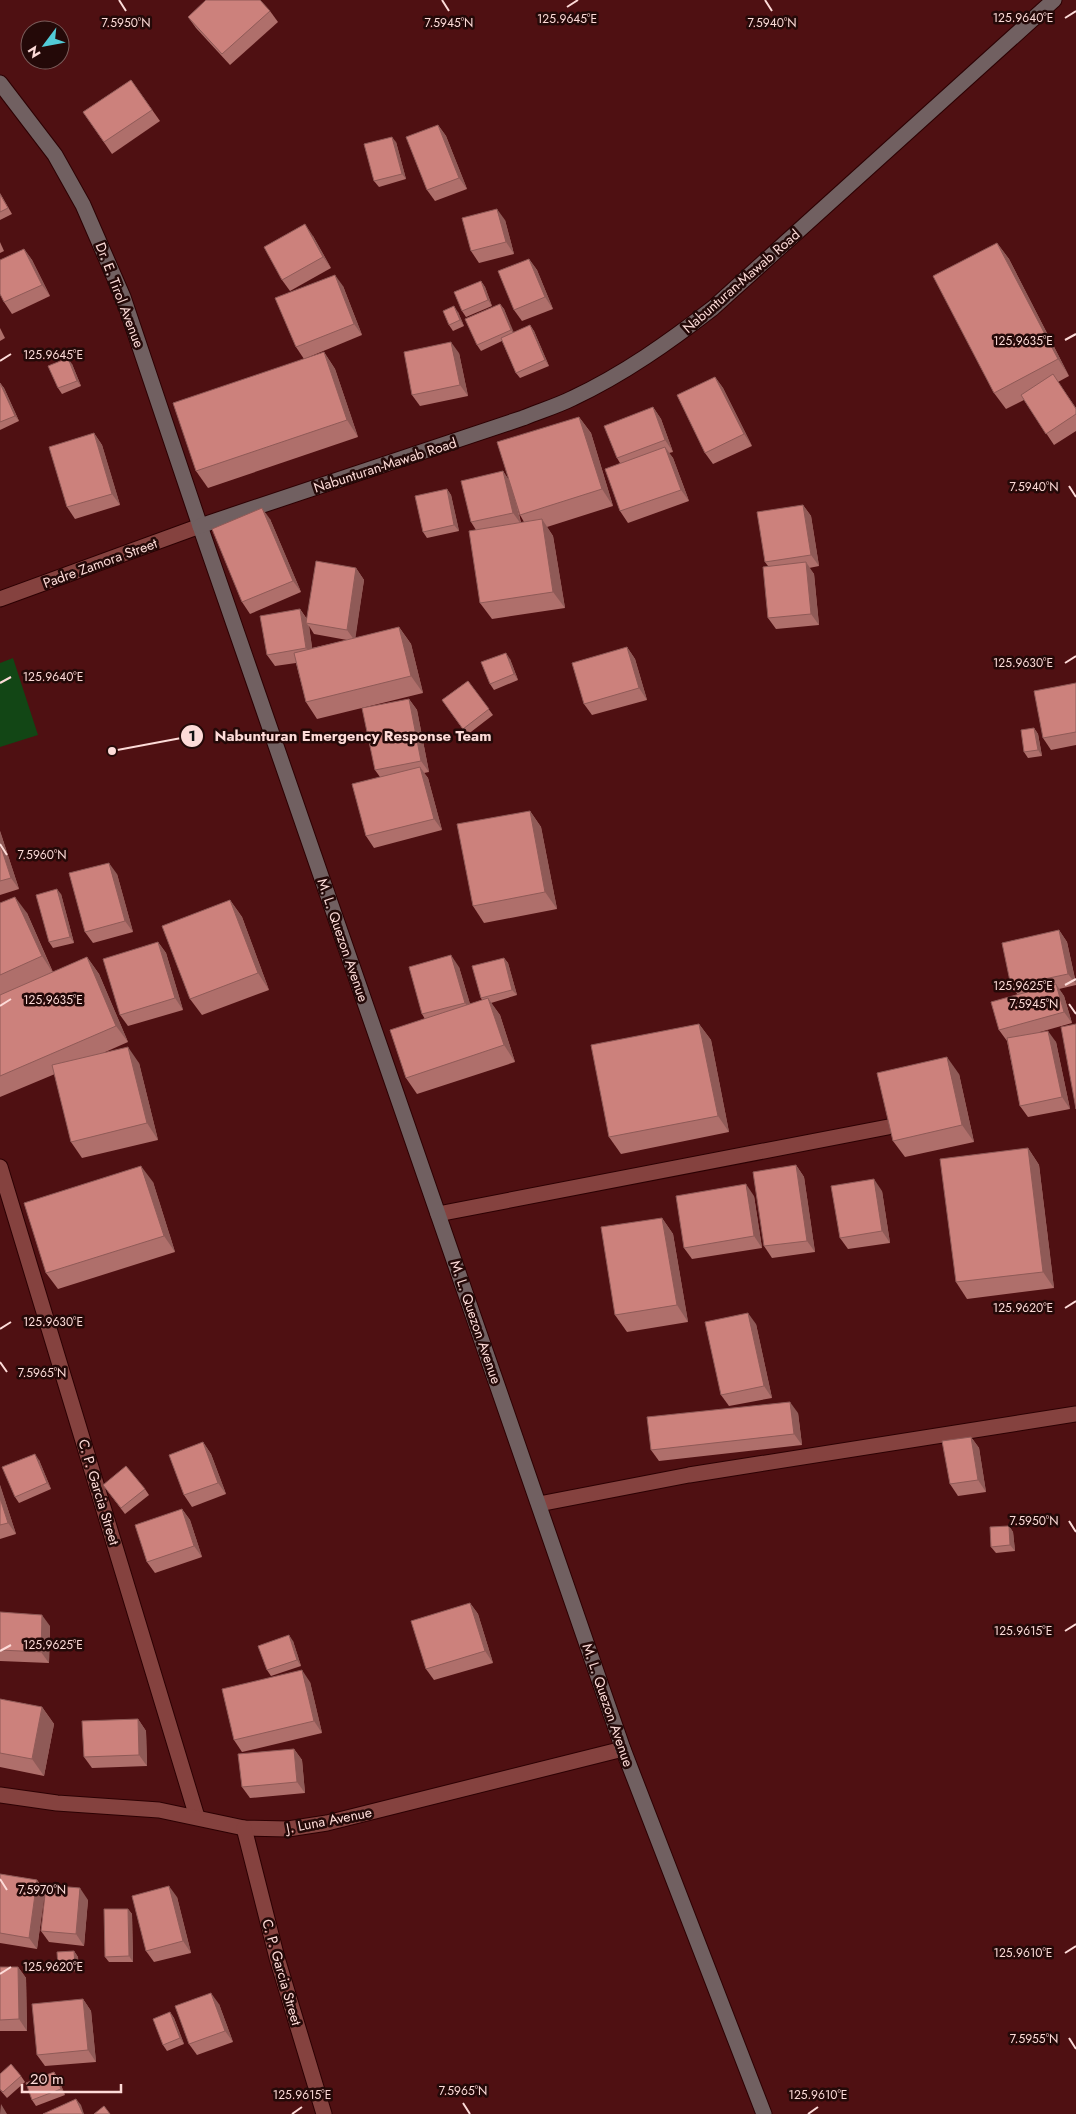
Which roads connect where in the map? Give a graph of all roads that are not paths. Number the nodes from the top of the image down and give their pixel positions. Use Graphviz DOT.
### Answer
graph roads {
  1 [pos="1054,0"];
  2 [pos="0,83"];
  3 [pos="200,526"];
  4 [pos="0,599"];
  5 [pos="888,1127"];
  6 [pos="0,1168"];
  7 [pos="438,1214"];
  8 [pos="1076,1414"];
  9 [pos="539,1504"];
  10 [pos="623,1749"];
  11 [pos="0,1795"];
  12 [pos="197,1817"];
  13 [pos="244,1828"];
  14 [pos="324,2114"];
  15 [pos="764,2114"];
  1 -- 3 [label="main road, Nabunturan-Mawab Road"];
  2 -- 3 [label="main road, Dr. E. Tirol Avenue"];
  3 -- 4 [label="street, Padre Zamora Street"];
  3 -- 7 [label="main road, M. L. Quezon Avenue"];
  5 -- 7 [label="street"];
  6 -- 12 [label="street, C. P. Garcia Street"];
  7 -- 9 [label="main road, M. L. Quezon Avenue"];
  8 -- 9 [label="street"];
  9 -- 10 [label="main road, M. L. Quezon Avenue"];
  10 -- 13 [label="street, J. Luna Avenue"];
  10 -- 15 [label="main road, M. L. Quezon Avenue"];
  11 -- 12 [label="street, J. Luna Avenue"];
  12 -- 13 [label="street, J. Luna Avenue"];
  13 -- 14 [label="street, C. P. Garcia Street"];
}
